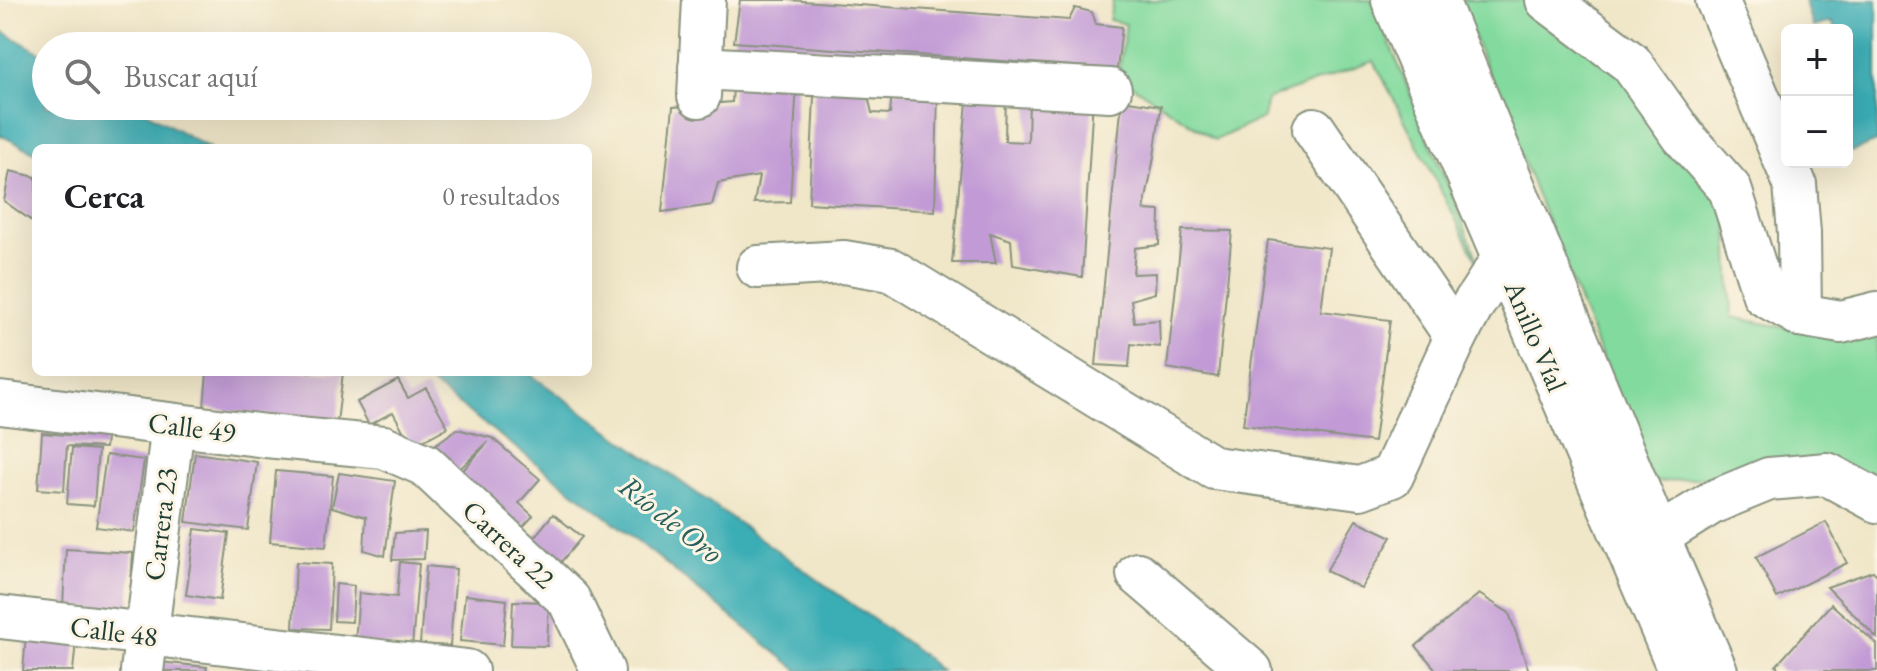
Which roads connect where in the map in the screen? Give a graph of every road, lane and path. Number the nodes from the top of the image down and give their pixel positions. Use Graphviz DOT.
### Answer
graph roads {
  1 [pos="704,0"];
  2 [pos="1394,0"];
  3 [pos="1436,0"];
  4 [pos="1547,0"];
  5 [pos="1717,0"];
  6 [pos="1110,90"];
  7 [pos="1314,129"];
  8 [pos="1503,259"];
  9 [pos="758,267"];
  10 [pos="1877,313"];
  11 [pos="1800,315"];
  12 [pos="1456,337"];
  13 [pos="0,403"];
  14 [pos="173,425"];
  15 [pos="384,447"];
  16 [pos="1877,501"];
  17 [pos="1657,537"];
  18 [pos="1138,574"];
  19 [pos="0,617"];
  20 [pos="144,653"];
  21 [pos="467,671"];
  22 [pos="603,671"];
  23 [pos="1251,671"];
  24 [pos="1681,671"];
  25 [pos="1715,671"];
  1 -- 6 [label="street"];
  2 -- 8 [label="highway, Anillo Víal"];
  3 -- 17 [label="highway, Anillo Víal"];
  4 -- 11 [label="street"];
  5 -- 11 [label="street"];
  7 -- 12 [label="street"];
  8 -- 12 [label="street"];
  8 -- 24 [label="highway, Anillo Víal"];
  9 -- 12 [label="street"];
  10 -- 11 [label="street"];
  13 -- 14 [label="street, Calle 49"];
  14 -- 15 [label="street, Calle 49"];
  14 -- 20 [label="street, Carrera 23"];
  15 -- 22 [label="street, Carrera 22"];
  16 -- 17 [label="street"];
  17 -- 25 [label="highway, Anillo Víal"];
  18 -- 23 [label="street"];
  19 -- 20 [label="street, Calle 48"];
  20 -- 21 [label="street, Calle 48"];
}
